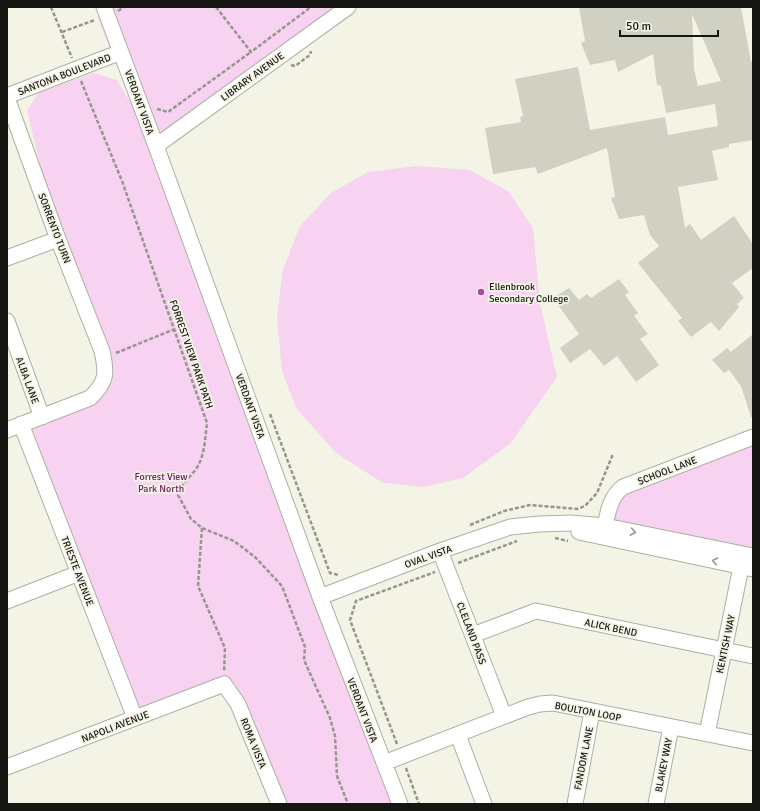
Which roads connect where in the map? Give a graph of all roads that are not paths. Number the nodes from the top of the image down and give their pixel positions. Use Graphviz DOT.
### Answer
graph roads {
  1 [pos="104,7"];
  2 [pos="348,7"];
  3 [pos="121,52"];
  4 [pos="7,97"];
  5 [pos="156,146"];
  6 [pos="58,239"];
  7 [pos="7,258"];
  8 [pos="7,321"];
  9 [pos="42,417"];
  10 [pos="22,424"];
  11 [pos="7,430"];
  12 [pos="753,437"];
  13 [pos="604,532"];
  14 [pos="440,551"];
  15 [pos="748,561"];
  16 [pos="79,573"];
  17 [pos="320,597"];
  18 [pos="7,601"];
  19 [pos="473,635"];
  20 [pos="724,650"];
  21 [pos="753,656"];
  22 [pos="224,684"];
  23 [pos="592,711"];
  24 [pos="504,716"];
  25 [pos="135,718"];
  26 [pos="671,727"];
  27 [pos="707,734"];
  28 [pos="458,735"];
  29 [pos="753,743"];
  30 [pos="384,763"];
  31 [pos="7,767"];
  32 [pos="279,804"];
  33 [pos="400,804"];
  34 [pos="484,804"];
  35 [pos="575,804"];
  36 [pos="656,804"];
  1 -- 3 [label="street, VERDANT VISTA"];
  2 -- 5 [label="street, LIBRARY AVENUE"];
  3 -- 4 [label="street, SANTONA BOULEVARD"];
  3 -- 5 [label="street, VERDANT VISTA"];
  4 -- 6 [label="street, SORRENTO TURN"];
  5 -- 17 [label="street, VERDANT VISTA"];
  6 -- 7 [label="street"];
  6 -- 9 [label="street, SORRENTO TURN"];
  8 -- 9 [label="street, ALBA LANE"];
  9 -- 10 [label="street, SORRENTO TURN"];
  10 -- 11 [label="street, SORRENTO TURN"];
  10 -- 16 [label="street, TRIESTE AVENUE"];
  12 -- 13 [label="street, SCHOOL LANE"];
  13 -- 14 [label="street, OVAL VISTA"];
  13 -- 15 [label="street, OVAL VISTA"];
  14 -- 17 [label="street, OVAL VISTA"];
  14 -- 19 [label="street, CLELAND PASS"];
  15 -- 20 [label="street, KENTISH WAY"];
  16 -- 18 [label="street"];
  16 -- 25 [label="street, TRIESTE AVENUE"];
  17 -- 30 [label="street, VERDANT VISTA"];
  19 -- 20 [label="street, ALICK BEND"];
  19 -- 24 [label="street, CLELAND PASS"];
  20 -- 21 [label="street, ALICK BEND"];
  20 -- 27 [label="street, KENTISH WAY"];
  22 -- 25 [label="street, NAPOLI AVENUE"];
  22 -- 32 [label="street, ROMA VISTA"];
  23 -- 24 [label="street, BOULTON LOOP"];
  23 -- 26 [label="street, BOULTON LOOP"];
  23 -- 35 [label="street, FANDOM LANE"];
  24 -- 28 [label="street, BOULTON LOOP"];
  25 -- 31 [label="street, NAPOLI AVENUE"];
  26 -- 27 [label="street, BOULTON LOOP"];
  26 -- 36 [label="street, BLAKEY WAY"];
  27 -- 29 [label="street, BOULTON LOOP"];
  28 -- 30 [label="street, BOULTON LOOP"];
  28 -- 34 [label="street"];
  30 -- 33 [label="street, VERDANT VISTA"];
}
